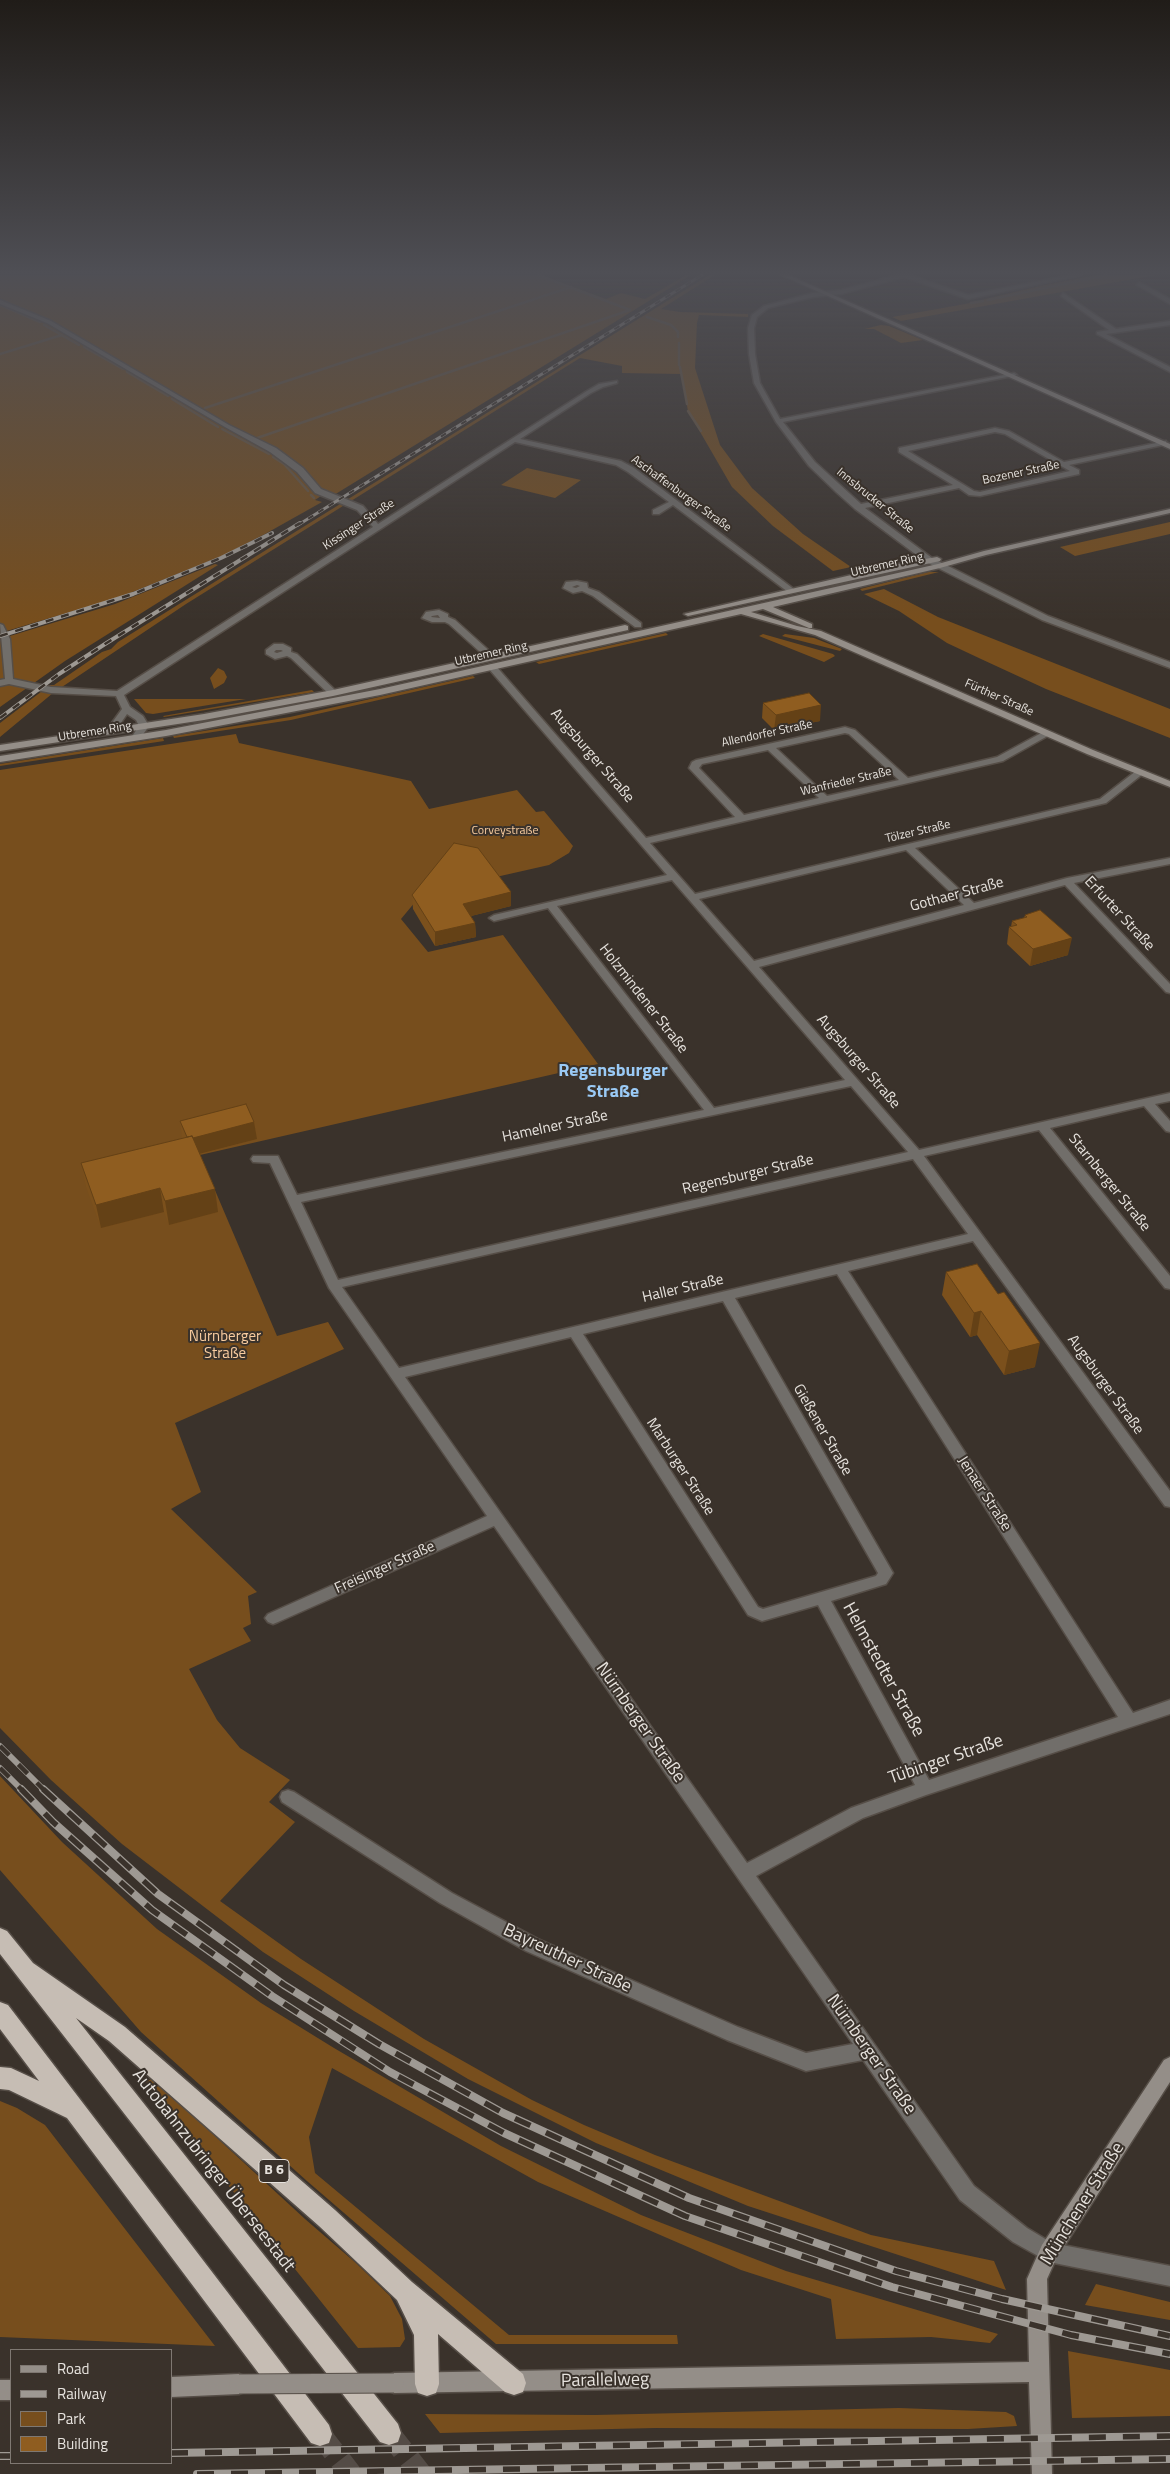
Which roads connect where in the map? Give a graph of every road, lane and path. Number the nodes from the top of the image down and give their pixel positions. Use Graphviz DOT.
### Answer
graph roads {
  1 [pos="167,390"];
  2 [pos="593,390"];
  3 [pos="761,390"];
  4 [pos="935,390"];
  5 [pos="1048,390"];
  6 [pos="778,421"];
  7 [pos="514,440"];
  8 [pos="1166,445"];
  9 [pos="1064,464"];
  10 [pos="958,486"];
  11 [pos="674,502"];
  12 [pos="858,507"];
  13 [pos="1170,511"];
  14 [pos="656,512"];
  15 [pos="377,527"];
  16 [pos="984,553"];
  17 [pos="929,560"];
  18 [pos="940,566"];
  19 [pos="584,589"];
  20 [pos="790,590"];
  21 [pos="739,602"];
  22 [pos="764,606"];
  23 [pos="742,611"];
  24 [pos="444,618"];
  25 [pos="638,625"];
  26 [pos="0,627"];
  27 [pos="818,633"];
  28 [pos="287,653"];
  29 [pos="492,662"];
  30 [pos="1170,665"];
  31 [pos="4,682"];
  32 [pos="333,693"];
  33 [pos="119,694"];
  34 [pos="126,709"];
  35 [pos="144,726"];
  36 [pos="111,731"];
  37 [pos="1048,734"];
  38 [pos="136,738"];
  39 [pos="770,746"];
  40 [pos="0,748"];
  41 [pos="0,759"];
  42 [pos="1139,773"];
  43 [pos="906,781"];
  44 [pos="1170,784"];
  45 [pos="825,799"];
  46 [pos="741,818"];
  47 [pos="645,841"];
  48 [pos="909,848"];
  49 [pos="1165,862"];
  50 [pos="1170,872"];
  51 [pos="675,876"];
  52 [pos="1067,881"];
  53 [pos="694,897"];
  54 [pos="551,905"];
  55 [pos="971,906"];
  56 [pos="494,918"];
  57 [pos="752,965"];
  58 [pos="1170,990"];
  59 [pos="853,1082"];
  60 [pos="1170,1097"];
  61 [pos="1147,1102"];
  62 [pos="712,1111"];
  63 [pos="1042,1126"];
  64 [pos="1170,1128"];
  65 [pos="916,1154"];
  66 [pos="257,1159"];
  67 [pos="293,1200"];
  68 [pos="977,1236"];
  69 [pos="840,1269"];
  70 [pos="334,1285"];
  71 [pos="1170,1285"];
  72 [pos="727,1296"];
  73 [pos="575,1332"];
  74 [pos="396,1374"];
  75 [pos="1170,1502"];
  76 [pos="497,1518"];
  77 [pos="881,1580"];
  78 [pos="821,1597"];
  79 [pos="762,1614"];
  80 [pos="273,1618"];
  81 [pos="1170,1708"];
  82 [pos="1128,1719"];
  83 [pos="925,1788"];
  84 [pos="288,1797"];
  85 [pos="745,1873"];
  86 [pos="0,1938"];
  87 [pos="25,1970"];
  88 [pos="0,2012"];
  89 [pos="868,2050"];
  90 [pos="1170,2066"];
  91 [pos="4,2076"];
  92 [pos="74,2110"];
  93 [pos="1048,2252"];
  94 [pos="1170,2276"];
  95 [pos="404,2290"];
  96 [pos="1038,2372"];
  97 [pos="514,2383"];
  98 [pos="427,2384"];
  99 [pos="172,2387"];
  100 [pos="389,2433"];
  101 [pos="320,2434"];
  102 [pos="1042,2474"];
  1 -- 15 [label="street"];
  2 -- 7 [label="street, Kissinger Straße"];
  3 -- 6 [label="street, Innsbrucker Straße"];
  4 -- 6 [label="street"];
  5 -- 8 [label="main road"];
  6 -- 12 [label="street, Innsbrucker Straße"];
  7 -- 11 [label="street, Aschaffenburger Straße"];
  7 -- 15 [label="street, Kissinger Straße"];
  8 -- 9 [label="street, Bozener Straße"];
  9 -- 10 [label="street, Bozener Straße"];
  9 -- 10 [label="street"];
  10 -- 12 [label="street"];
  11 -- 14 [label="street"];
  11 -- 20 [label="street, Aschaffenburger Straße"];
  12 -- 17 [label="street, Innsbrucker Straße"];
  13 -- 16 [label="main road, Utbremer Ring"];
  15 -- 33 [label="street, Kissinger Straße"];
  16 -- 17 [label="main road, Utbremer Ring"];
  16 -- 18 [label="main road, Utbremer Ring"];
  17 -- 18 [label="street, Innsbrucker Straße"];
  17 -- 20 [label="main road, Utbremer Ring"];
  18 -- 22 [label="main road, Utbremer Ring"];
  18 -- 30 [label="street, Innsbrucker Straße"];
  19 -- 25 [label="street"];
  20 -- 21 [label="main road, Utbremer Ring"];
  21 -- 22 [label="main road, Fürther Straße"];
  21 -- 23 [label="main road"];
  21 -- 25 [label="main road, Utbremer Ring"];
  22 -- 23 [label="main road, Utbremer Ring"];
  22 -- 27 [label="main road, Fürther Straße"];
  23 -- 27 [label="main road, Fürther Straße"];
  23 -- 29 [label="main road, Utbremer Ring"];
  24 -- 29 [label="street, Utbremer Ring"];
  25 -- 29 [label="main road, Utbremer Ring"];
  26 -- 31 [label="street"];
  27 -- 37 [label="main road, Fürther Straße"];
  28 -- 32 [label="street"];
  29 -- 32 [label="main road, Utbremer Ring"];
  29 -- 38 [label="main road, Utbremer Ring"];
  29 -- 47 [label="street, Augsburger Straße"];
  31 -- 33 [label="street"];
  32 -- 35 [label="main road, Utbremer Ring"];
  33 -- 34 [label="street"];
  34 -- 35 [label="street"];
  34 -- 36 [label="street"];
  35 -- 36 [label="main road, Utbremer Ring"];
  35 -- 38 [label="street"];
  36 -- 40 [label="main road, Utbremer Ring"];
  37 -- 42 [label="main road, Fürther Straße"];
  37 -- 43 [label="street, Wanfrieder Straße"];
  38 -- 41 [label="main road, Utbremer Ring"];
  39 -- 43 [label="street, Allendorfer Straße"];
  39 -- 45 [label="street"];
  39 -- 46 [label="street, Allendorfer Straße"];
  42 -- 44 [label="main road, Fürther Straße"];
  42 -- 48 [label="street, Tölzer Straße"];
  43 -- 45 [label="street, Wanfrieder Straße"];
  45 -- 46 [label="street, Wanfrieder Straße"];
  46 -- 47 [label="street, Wanfrieder Straße"];
  47 -- 51 [label="street, Augsburger Straße"];
  48 -- 53 [label="street, Tölzer Straße"];
  48 -- 55 [label="street"];
  49 -- 50 [label="street"];
  49 -- 52 [label="street, Gothaer Straße"];
  51 -- 53 [label="street, Augsburger Straße"];
  51 -- 54 [label="street"];
  52 -- 55 [label="street, Gothaer Straße"];
  52 -- 58 [label="street, Erfurter Straße"];
  53 -- 57 [label="street, Augsburger Straße"];
  54 -- 56 [label="street"];
  54 -- 62 [label="street, Holzmindener Straße"];
  55 -- 57 [label="street, Gothaer Straße"];
  57 -- 59 [label="street, Augsburger Straße"];
  59 -- 62 [label="street, Hamelner Straße"];
  59 -- 65 [label="street, Augsburger Straße"];
  60 -- 61 [label="street, Regensburger Straße"];
  61 -- 63 [label="street, Regensburger Straße"];
  61 -- 64 [label="street"];
  62 -- 67 [label="street, Hamelner Straße"];
  63 -- 65 [label="street, Regensburger Straße"];
  63 -- 71 [label="street, Starnberger Straße"];
  65 -- 68 [label="street, Augsburger Straße"];
  65 -- 70 [label="street, Regensburger Straße"];
  66 -- 67 [label="street, Nürnberger Straße"];
  67 -- 70 [label="street, Nürnberger Straße"];
  68 -- 69 [label="street, Haller Straße"];
  68 -- 75 [label="street, Augsburger Straße"];
  69 -- 72 [label="street, Haller Straße"];
  69 -- 82 [label="street, Jenaer Straße"];
  70 -- 74 [label="street, Nürnberger Straße"];
  72 -- 73 [label="street, Haller Straße"];
  72 -- 77 [label="street, Gießener Straße"];
  73 -- 74 [label="street, Haller Straße"];
  73 -- 79 [label="street, Marburger Straße"];
  74 -- 76 [label="street, Nürnberger Straße"];
  76 -- 80 [label="street, Freisinger Straße"];
  76 -- 85 [label="street, Nürnberger Straße"];
  77 -- 78 [label="street, Helmstedter Straße"];
  78 -- 79 [label="street, Helmstedter Straße"];
  78 -- 83 [label="street, Helmstedter Straße"];
  81 -- 82 [label="street, Tübinger Straße"];
  82 -- 83 [label="street, Tübinger Straße"];
  83 -- 85 [label="street, Tübinger Straße"];
  84 -- 89 [label="street, Bayreuther Straße"];
  85 -- 89 [label="street, Nürnberger Straße"];
  86 -- 87 [label="highway, Autobahnzubringer Überseestadt / B 6"];
  87 -- 95 [label="highway, B 6"];
  87 -- 100 [label="highway, Autobahnzubringer Überseestadt / B 6"];
  88 -- 92 [label="highway"];
  89 -- 93 [label="street, Nürnberger Straße"];
  90 -- 93 [label="main road, Münchener Straße"];
  91 -- 92 [label="highway"];
  92 -- 101 [label="highway"];
  93 -- 94 [label="street"];
  93 -- 96 [label="main road, Münchener Straße"];
  95 -- 97 [label="highway, B 6"];
  95 -- 98 [label="highway, B 6"];
  96 -- 97 [label="main road, Parallelweg"];
  96 -- 102 [label="main road, Münchener Straße"];
  97 -- 98 [label="main road, Parallelweg"];
  98 -- 99 [label="main road, Parallelweg, bridge"];
}
